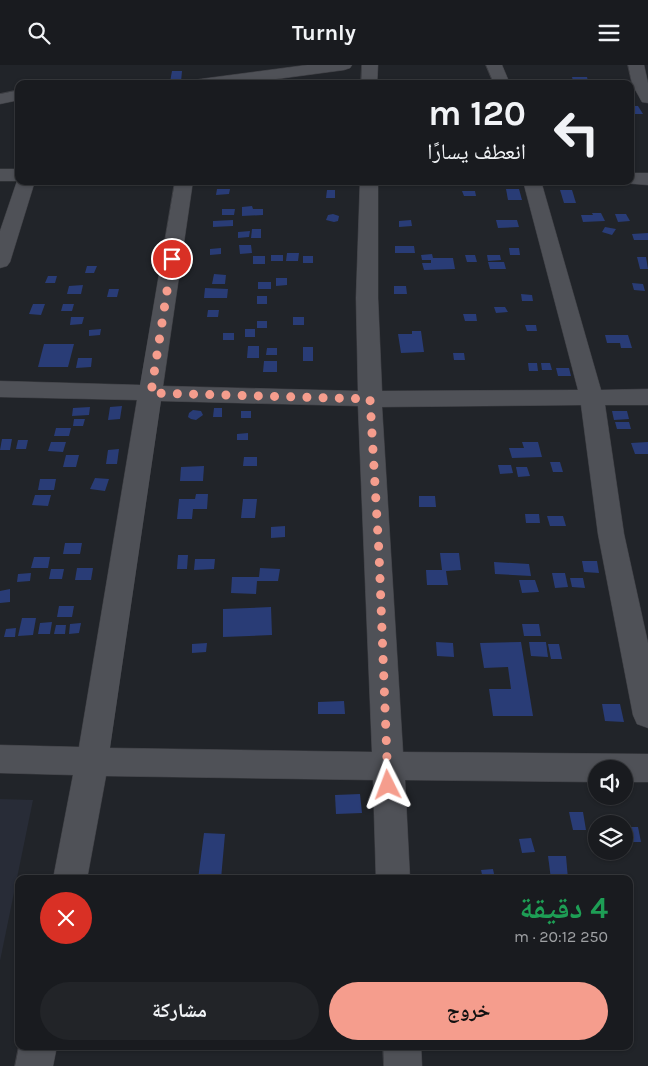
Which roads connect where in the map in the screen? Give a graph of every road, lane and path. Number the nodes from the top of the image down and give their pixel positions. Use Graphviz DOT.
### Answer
graph roads {
  1 [pos="203,65"];
  2 [pos="344,65"];
  3 [pos="370,65"];
  4 [pos="494,65"];
  5 [pos="636,65"];
  6 [pos="198,80"];
  7 [pos="231,80"];
  8 [pos="369,80"];
  9 [pos="500,80"];
  10 [pos="15,96"];
  11 [pos="648,98"];
  12 [pos="0,99"];
  13 [pos="0,175"];
  14 [pos="15,175"];
  15 [pos="634,179"];
  16 [pos="648,179"];
  17 [pos="25,185"];
  18 [pos="183,185"];
  19 [pos="369,185"];
  20 [pos="533,185"];
  21 [pos="0,262"];
  22 [pos="0,389"];
  23 [pos="151,393"];
  24 [pos="648,397"];
  25 [pos="370,399"];
  26 [pos="592,399"];
  27 [pos="648,715"];
  28 [pos="0,759"];
  29 [pos="92,762"];
  30 [pos="387,766"];
  31 [pos="648,768"];
  32 [pos="71,875"];
  33 [pos="393,875"];
  34 [pos="37,1050"];
  35 [pos="402,1050"];
  36 [pos="34,1066"];
  37 [pos="403,1066"];
  1 -- 6 [label="street"];
  2 -- 7 [label="street"];
  3 -- 8 [label="street"];
  4 -- 9 [label="street"];
  5 -- 11 [label="street"];
  10 -- 12 [label="street"];
  13 -- 14 [label="street"];
  15 -- 16 [label="street"];
  17 -- 21 [label="street"];
  18 -- 23 [label="street"];
  19 -- 25 [label="street"];
  20 -- 26 [label="street"];
  22 -- 23 [label="street"];
  23 -- 25 [label="street"];
  23 -- 29 [label="street"];
  24 -- 26 [label="street"];
  25 -- 26 [label="street"];
  25 -- 30 [label="street"];
  26 -- 27 [label="street"];
  28 -- 29 [label="street"];
  29 -- 30 [label="street"];
  29 -- 32 [label="street"];
  30 -- 31 [label="street"];
  30 -- 33 [label="street"];
  34 -- 36 [label="street"];
  35 -- 37 [label="street"];
}
